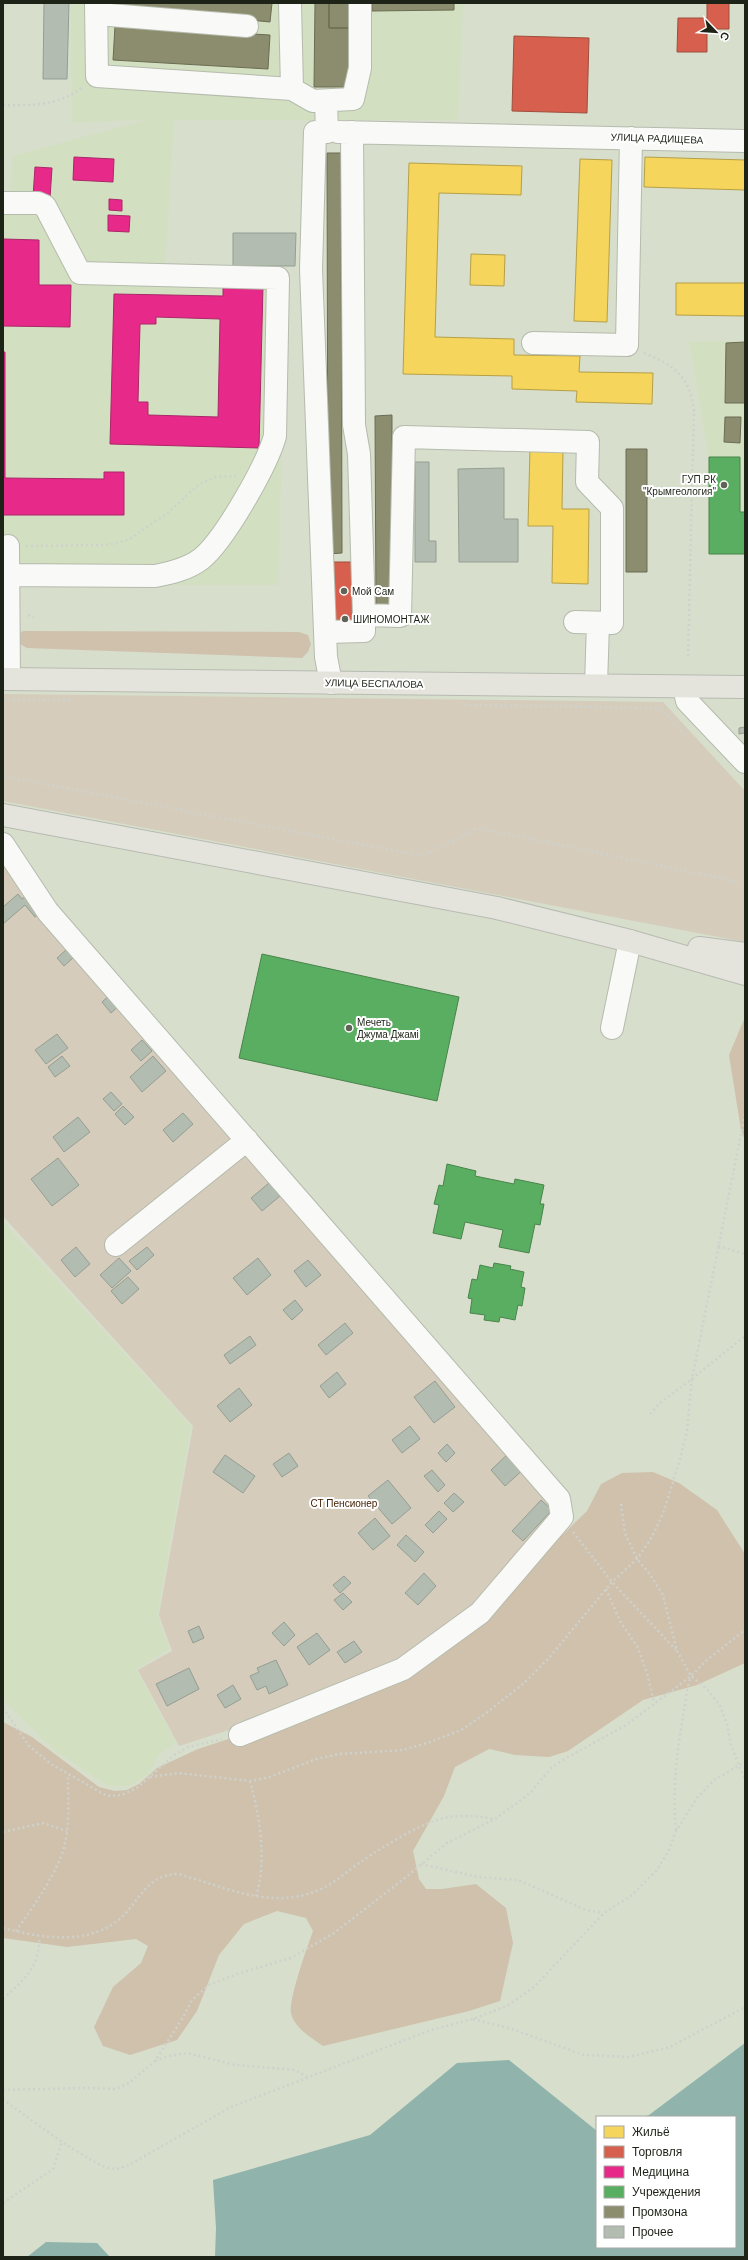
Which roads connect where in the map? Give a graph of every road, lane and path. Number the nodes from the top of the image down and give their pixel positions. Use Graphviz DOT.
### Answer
graph roads {
  1 [pos="290,3"];
  2 [pos="360,3"];
  3 [pos="97,8"];
  4 [pos="247,26"];
  5 [pos="97,76"];
  6 [pos="292,89"];
  7 [pos="326,101"];
  8 [pos="3,105"];
  9 [pos="327,132"];
  10 [pos="352,132"];
  11 [pos="631,138"];
  12 [pos="745,141"];
  13 [pos="3,204"];
  14 [pos="533,343"];
  15 [pos="627,345"];
  16 [pos="260,474"];
  17 [pos="8,546"];
  18 [pos="6,575"];
  19 [pos="364,615"];
  20 [pos="575,622"];
  21 [pos="598,623"];
  22 [pos="325,632"];
  23 [pos="688,658"];
  24 [pos="6,679"];
  25 [pos="331,683"];
  26 [pos="596,685"];
  27 [pos="684,687"];
  28 [pos="745,687"];
  29 [pos="3,700"];
  30 [pos="75,700"];
  31 [pos="459,704"];
  32 [pos="715,732"];
  33 [pos="745,762"];
  34 [pos="3,776"];
  35 [pos="3,815"];
  36 [pos="3,844"];
  37 [pos="745,883"];
  38 [pos="571,926"];
  39 [pos="630,941"];
  40 [pos="745,954"];
  41 [pos="706,961"];
  42 [pos="745,968"];
  43 [pos="745,974"];
  44 [pos="612,1028"];
  45 [pos="745,1114"];
  46 [pos="247,1140"];
  47 [pos="116,1245"];
  48 [pos="718,1246"];
  49 [pos="745,1254"];
  50 [pos="745,1336"];
  51 [pos="692,1379"];
  52 [pos="650,1414"];
  53 [pos="621,1504"];
  54 [pos="562,1517"];
  55 [pos="637,1559"];
  56 [pos="612,1582"];
  57 [pos="606,1589"];
  58 [pos="745,1630"];
  59 [pos="677,1651"];
  60 [pos="691,1676"];
  61 [pos="654,1703"];
  62 [pos="3,1708"];
  63 [pos="240,1735"];
  64 [pos="745,1762"];
  65 [pos="739,1765"];
  66 [pos="68,1774"];
  67 [pos="150,1777"];
  68 [pos="745,1780"];
  69 [pos="250,1781"];
  70 [pos="495,1819"];
  71 [pos="67,1830"];
  72 [pos="676,1831"];
  73 [pos="3,1832"];
  74 [pos="422,1864"];
  75 [pos="256,1898"];
  76 [pos="604,1913"];
  77 [pos="3,1928"];
  78 [pos="16,1931"];
  79 [pos="39,1937"];
  80 [pos="3,1999"];
  81 [pos="745,2007"];
  82 [pos="473,2019"];
  83 [pos="154,2061"];
  84 [pos="308,2077"];
  85 [pos="3,2090"];
  86 [pos="3,2099"];
  87 [pos="62,2141"];
  88 [pos="3,2203"];
  1 -- 6 [label="street"];
  2 -- 7 [label="street"];
  3 -- 4 [label="street"];
  3 -- 5 [label="street"];
  5 -- 6 [label="street"];
  5 -- 8 [label="path"];
  6 -- 7 [label="street"];
  7 -- 9 [label="street"];
  9 -- 10 [label="street, УЛИЦА РАДИЩЕВА"];
  9 -- 22 [label="street"];
  10 -- 11 [label="street, УЛИЦА РАДИЩЕВА"];
  10 -- 19 [label="street"];
  11 -- 12 [label="street, УЛИЦА РАДИЩЕВА"];
  11 -- 15 [label="street"];
  13 -- 16 [label="street"];
  14 -- 15 [label="street"];
  15 -- 23 [label="path"];
  16 -- 17 [label="path"];
  16 -- 18 [label="street"];
  17 -- 18 [label="street"];
  18 -- 24 [label="street"];
  19 -- 21 [label="street"];
  19 -- 22 [label="street"];
  20 -- 21 [label="street"];
  21 -- 26 [label="street"];
  22 -- 25 [label="street"];
  24 -- 25 [label="main road, УЛИЦА БЕСПАЛОВА"];
  25 -- 26 [label="main road, УЛИЦА БЕСПАЛОВА"];
  26 -- 27 [label="main road, УЛИЦА БЕСПАЛОВА"];
  27 -- 28 [label="main road, УЛИЦА БЕСПАЛОВА"];
  27 -- 32 [label="street"];
  29 -- 30 [label="path"];
  31 -- 32 [label="path"];
  32 -- 33 [label="street"];
  34 -- 37 [label="path"];
  35 -- 38 [label="main road"];
  36 -- 46 [label="street"];
  38 -- 39 [label="main road"];
  38 -- 40 [label="main road"];
  39 -- 41 [label="main road"];
  39 -- 44 [label="street"];
  41 -- 42 [label="main road"];
  41 -- 43 [label="main road"];
  45 -- 48 [label="path"];
  46 -- 47 [label="street"];
  46 -- 54 [label="street"];
  48 -- 49 [label="path"];
  48 -- 51 [label="path"];
  50 -- 51 [label="path"];
  51 -- 52 [label="path"];
  51 -- 55 [label="path"];
  53 -- 55 [label="path"];
  54 -- 56 [label="path"];
  54 -- 63 [label="street"];
  55 -- 56 [label="path"];
  55 -- 59 [label="path"];
  56 -- 57 [label="path"];
  56 -- 59 [label="path"];
  57 -- 61 [label="path"];
  57 -- 69 [label="path"];
  58 -- 60 [label="path"];
  59 -- 60 [label="path"];
  60 -- 61 [label="path"];
  60 -- 65 [label="path"];
  60 -- 72 [label="path"];
  61 -- 70 [label="path"];
  62 -- 66 [label="path"];
  63 -- 67 [label="path"];
  64 -- 65 [label="path"];
  65 -- 68 [label="path"];
  65 -- 72 [label="path"];
  66 -- 67 [label="path"];
  66 -- 71 [label="path"];
  67 -- 69 [label="path"];
  69 -- 75 [label="path"];
  70 -- 74 [label="path"];
  70 -- 75 [label="path"];
  71 -- 73 [label="path"];
  71 -- 78 [label="path"];
  72 -- 76 [label="path"];
  74 -- 76 [label="path"];
  74 -- 83 [label="path"];
  75 -- 79 [label="path"];
  76 -- 82 [label="path"];
  77 -- 78 [label="path"];
  78 -- 79 [label="path"];
  79 -- 80 [label="path"];
  81 -- 82 [label="path"];
  82 -- 84 [label="path"];
  83 -- 84 [label="path"];
  83 -- 85 [label="path"];
  84 -- 87 [label="path"];
  86 -- 87 [label="path"];
  87 -- 88 [label="path"];
}
